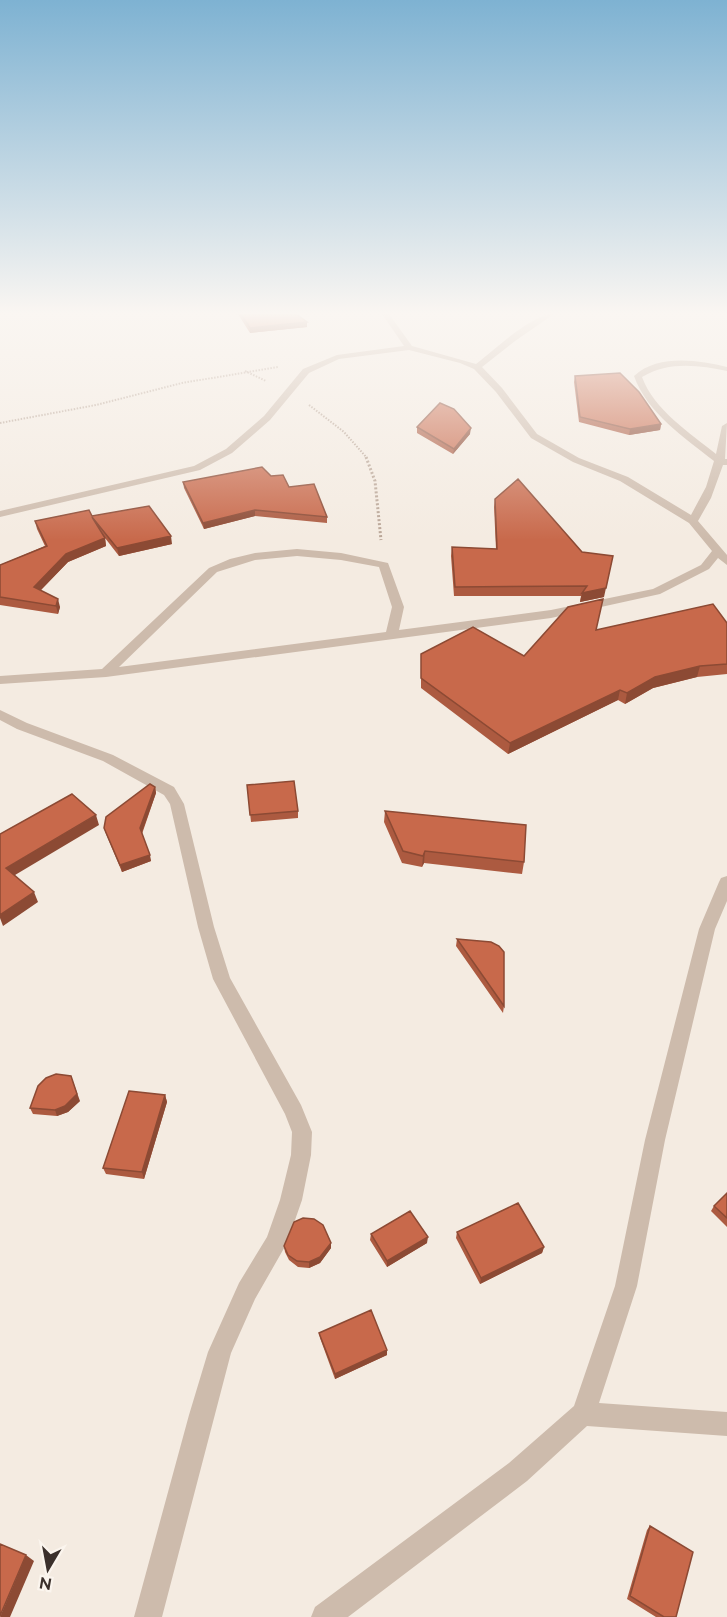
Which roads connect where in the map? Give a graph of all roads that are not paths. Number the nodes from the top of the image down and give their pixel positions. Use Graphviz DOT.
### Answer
graph roads {
  1 [pos="290,389"];
  2 [pos="499,389"];
  3 [pos="644,389"];
  4 [pos="727,426"];
  5 [pos="724,462"];
  6 [pos="0,514"];
  7 [pos="693,521"];
  8 [pos="718,550"];
  9 [pos="727,562"];
  10 [pos="392,635"];
  11 [pos="106,673"];
  12 [pos="0,680"];
  13 [pos="0,714"];
  14 [pos="727,882"];
  15 [pos="583,1414"];
  16 [pos="727,1424"];
  17 [pos="148,1617"];
  18 [pos="325,1617"];
  1 -- 6 [label="street"];
  2 -- 7 [label="street"];
  3 -- 5 [label="street"];
  4 -- 5 [label="street"];
  5 -- 7 [label="street"];
  7 -- 8 [label="street"];
  8 -- 9 [label="street"];
  8 -- 10 [label="street"];
  10 -- 11 [label="street"];
  10 -- 11 [label="street"];
  11 -- 12 [label="street"];
  13 -- 17 [label="street"];
  14 -- 15 [label="street"];
  15 -- 16 [label="street"];
  15 -- 18 [label="street"];
}
